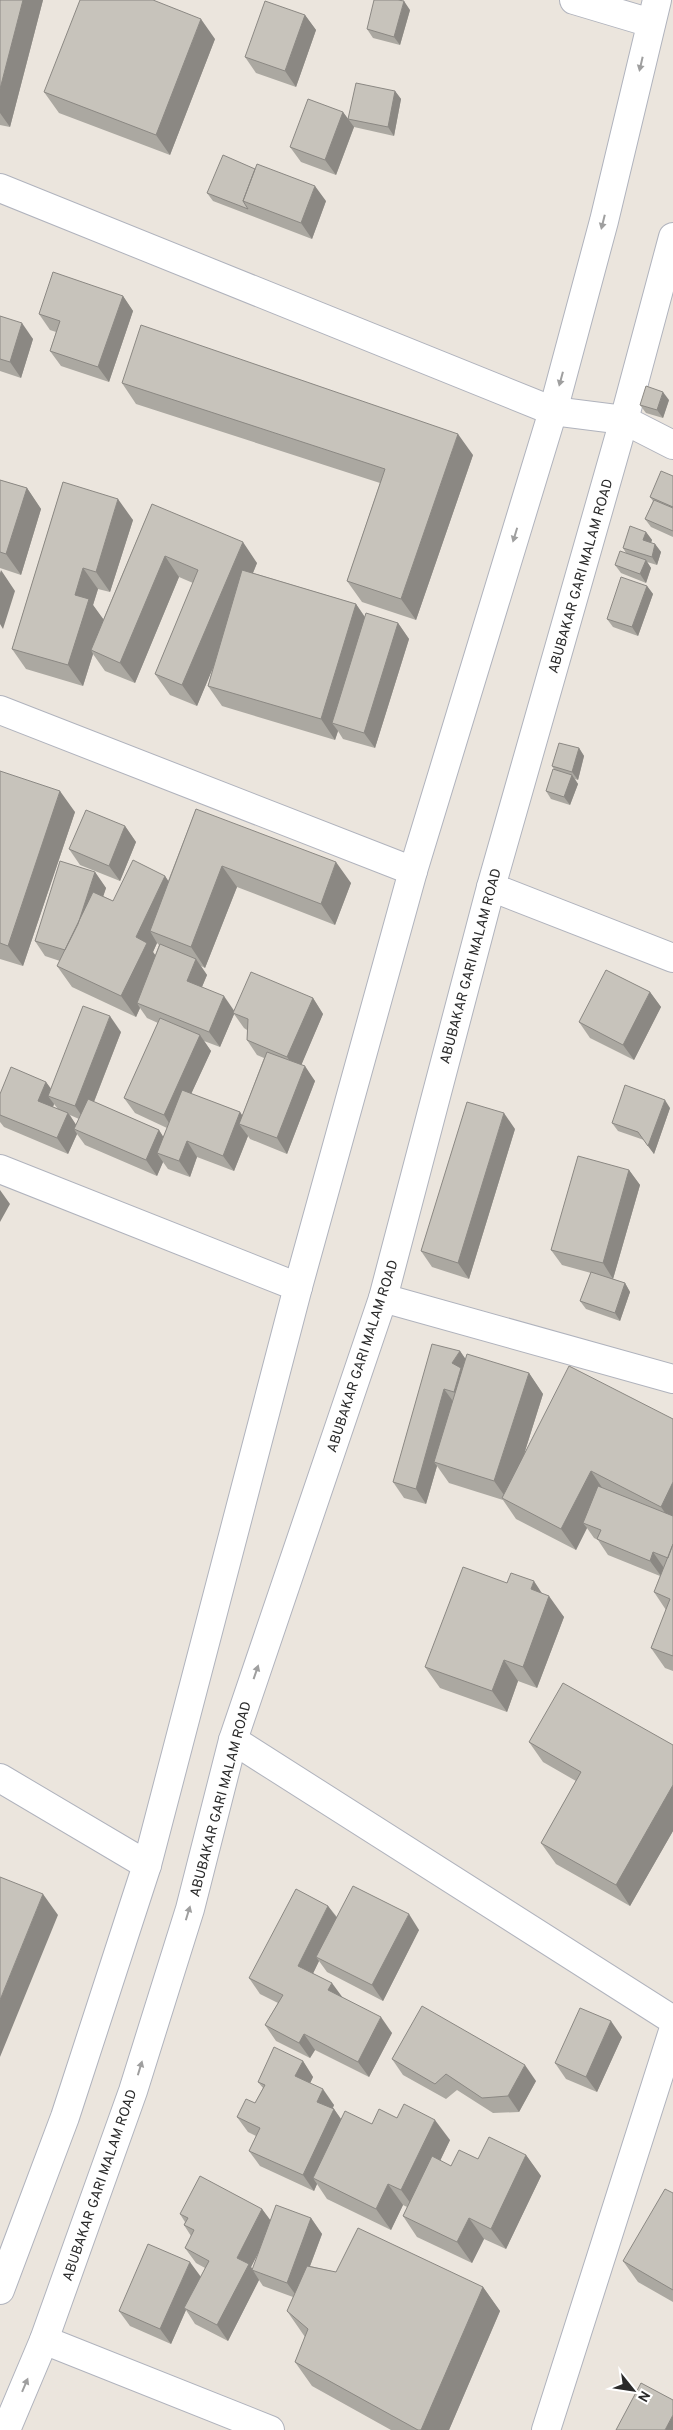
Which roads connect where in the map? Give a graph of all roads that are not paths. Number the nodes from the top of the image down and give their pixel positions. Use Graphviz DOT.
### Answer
graph roads {
  1 [pos="574,0"];
  2 [pos="654,11"];
  3 [pos="0,188"];
  4 [pos="673,237"];
  5 [pos="552,411"];
  6 [pos="624,420"];
  7 [pos="673,445"];
  8 [pos="0,710"];
  9 [pos="413,871"];
  10 [pos="490,887"];
  11 [pos="673,958"];
  12 [pos="0,1169"];
  13 [pos="298,1287"];
  14 [pos="383,1298"];
  15 [pos="673,1379"];
  16 [pos="233,1740"];
  17 [pos="0,1778"];
  18 [pos="147,1865"];
  19 [pos="673,2020"];
  20 [pos="673,2031"];
  21 [pos="0,2290"];
  22 [pos="44,2340"];
  23 [pos="6,2430"];
  24 [pos="270,2430"];
  25 [pos="546,2430"];
  1 -- 2 [label="street"];
  2 -- 5 [label="street, one-way"];
  3 -- 5 [label="street"];
  4 -- 6 [label="street, ABUBAKAR GARI MALAM ROAD"];
  5 -- 6 [label="street"];
  5 -- 9 [label="street, one-way"];
  6 -- 7 [label="street"];
  6 -- 10 [label="street, ABUBAKAR GARI MALAM ROAD"];
  8 -- 9 [label="street"];
  9 -- 13 [label="street"];
  10 -- 11 [label="street"];
  10 -- 14 [label="street, ABUBAKAR GARI MALAM ROAD"];
  12 -- 13 [label="street"];
  13 -- 18 [label="street"];
  14 -- 15 [label="street"];
  16 -- 14 [label="street, ABUBAKAR GARI MALAM ROAD, one-way"];
  16 -- 19 [label="street"];
  22 -- 16 [label="street, ABUBAKAR GARI MALAM ROAD, one-way"];
  17 -- 18 [label="street"];
  18 -- 21 [label="street"];
  20 -- 25 [label="street"];
  23 -- 22 [label="street, ABUBAKAR GARI MALAM ROAD, one-way"];
  22 -- 24 [label="street"];
}
